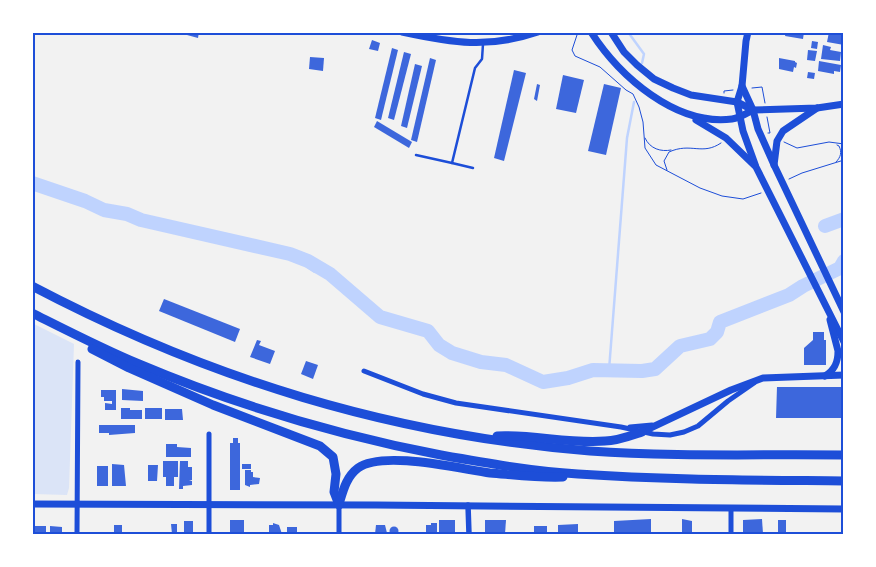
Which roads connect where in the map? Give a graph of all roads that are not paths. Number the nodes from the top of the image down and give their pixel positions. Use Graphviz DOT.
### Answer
graph roads {
  1 [pos="402,32"];
  2 [pos="538,32"];
  3 [pos="591,32"];
  4 [pos="611,32"];
  5 [pos="748,32"];
  6 [pos="483,44"];
  7 [pos="742,86"];
  8 [pos="737,102"];
  9 [pos="844,104"];
  10 [pos="817,108"];
  11 [pos="753,110"];
  12 [pos="683,113"];
  13 [pos="740,117"];
  14 [pos="416,155"];
  15 [pos="452,164"];
  16 [pos="775,166"];
  17 [pos="473,168"];
  18 [pos="758,171"];
  19 [pos="32,286"];
  20 [pos="844,312"];
  21 [pos="32,313"];
  22 [pos="836,332"];
  23 [pos="844,342"];
  24 [pos="78,362"];
  25 [pos="364,371"];
  26 [pos="844,375"];
  27 [pos="825,376"];
  28 [pos="763,378"];
  29 [pos="669,420"];
  30 [pos="621,427"];
  31 [pos="642,432"];
  32 [pos="209,434"];
  33 [pos="477,438"];
  34 [pos="844,455"];
  35 [pos="577,474"];
  36 [pos="844,481"];
  37 [pos="32,504"];
  38 [pos="77,504"];
  39 [pos="209,505"];
  40 [pos="339,505"];
  41 [pos="468,505"];
  42 [pos="731,508"];
  43 [pos="844,509"];
  44 [pos="78,534"];
  45 [pos="208,534"];
  46 [pos="339,534"];
  47 [pos="469,534"];
  48 [pos="731,534"];
  1 -- 6 [label="main road"];
  2 -- 6 [label="main road"];
  3 -- 12 [label="main road"];
  4 -- 8 [label="main road"];
  5 -- 7 [label="main road"];
  6 -- 15 [label="lane"];
  7 -- 8 [label="main road"];
  7 -- 11 [label="main road"];
  8 -- 11 [label="main road"];
  8 -- 13 [label="main road"];
  9 -- 10 [label="main road"];
  10 -- 11 [label="main road"];
  10 -- 16 [label="main road"];
  11 -- 13 [label="main road"];
  11 -- 16 [label="main road"];
  12 -- 13 [label="main road"];
  12 -- 18 [label="main road"];
  13 -- 18 [label="main road"];
  14 -- 15 [label="lane"];
  15 -- 17 [label="lane"];
  16 -- 20 [label="main road"];
  18 -- 22 [label="main road"];
  19 -- 33 [label="highway"];
  21 -- 35 [label="highway"];
  21 -- 40 [label="highway"];
  22 -- 23 [label="main road"];
  22 -- 27 [label="main road"];
  24 -- 38 [label="street"];
  25 -- 30 [label="street"];
  26 -- 27 [label="main road"];
  27 -- 28 [label="main road"];
  28 -- 29 [label="main road"];
  28 -- 31 [label="street"];
  29 -- 30 [label="street"];
  29 -- 31 [label="main road"];
  30 -- 31 [label="street"];
  31 -- 33 [label="highway"];
  32 -- 39 [label="street"];
  33 -- 34 [label="highway"];
  35 -- 36 [label="highway"];
  35 -- 40 [label="highway"];
  37 -- 38 [label="main road"];
  38 -- 39 [label="main road"];
  38 -- 44 [label="street"];
  39 -- 40 [label="main road"];
  39 -- 45 [label="street"];
  40 -- 41 [label="main road"];
  40 -- 46 [label="street"];
  41 -- 42 [label="main road"];
  41 -- 47 [label="street"];
  42 -- 43 [label="main road"];
  42 -- 48 [label="street"];
}
